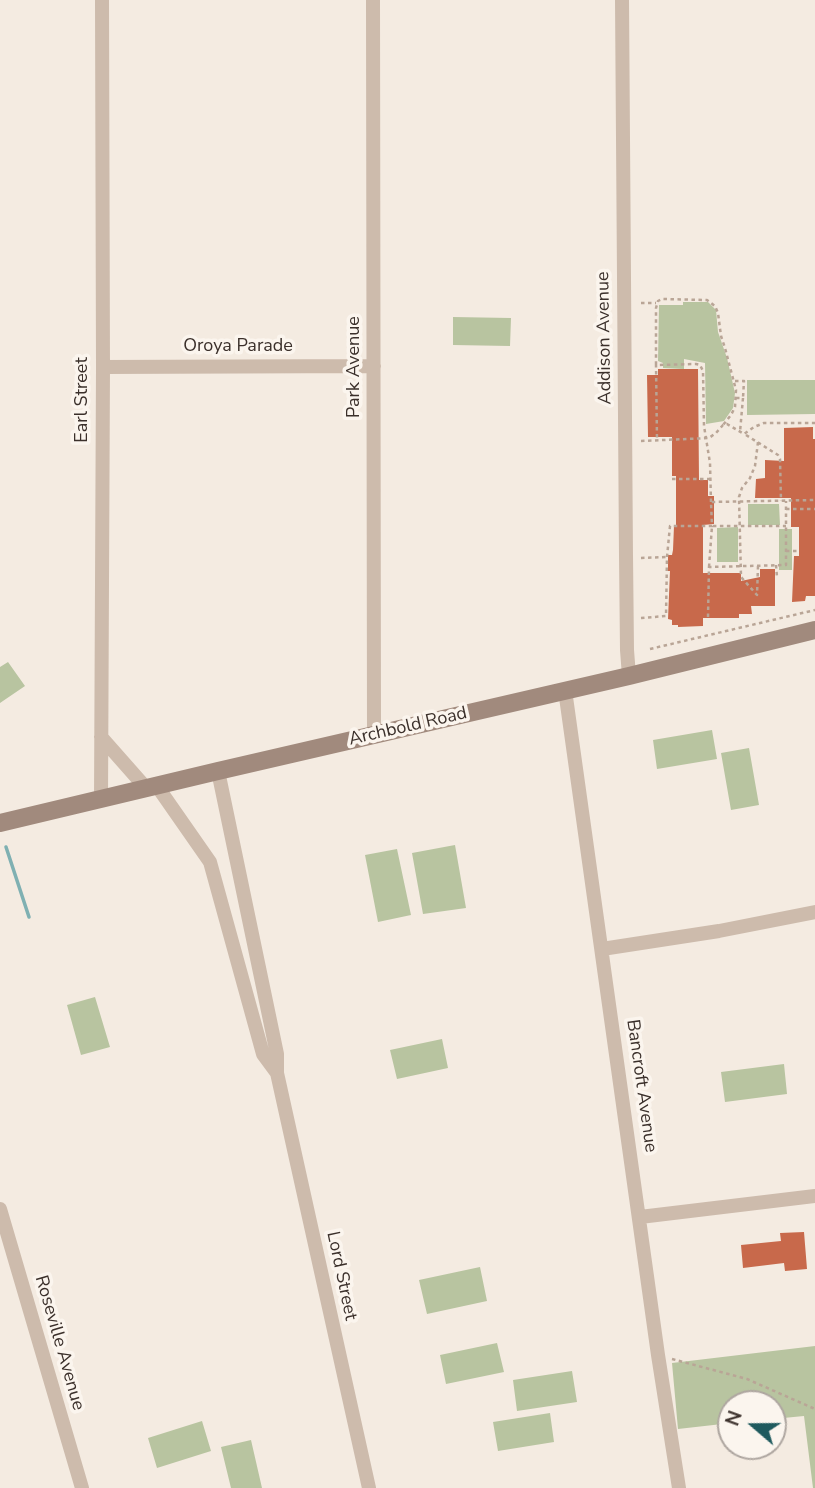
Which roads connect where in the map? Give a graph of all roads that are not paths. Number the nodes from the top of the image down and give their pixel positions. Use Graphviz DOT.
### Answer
graph roads {
  1 [pos="102,0"];
  2 [pos="373,0"];
  3 [pos="622,0"];
  4 [pos="374,366"];
  5 [pos="103,367"];
  6 [pos="815,629"];
  7 [pos="629,676"];
  8 [pos="565,690"];
  9 [pos="374,735"];
  10 [pos="101,737"];
  11 [pos="218,771"];
  12 [pos="152,787"];
  13 [pos="101,799"];
  14 [pos="0,823"];
  15 [pos="815,912"];
  16 [pos="602,949"];
  17 [pos="276,1073"];
  18 [pos="815,1196"];
  19 [pos="0,1209"];
  20 [pos="640,1217"];
  21 [pos="82,1488"];
  22 [pos="369,1488"];
  23 [pos="679,1488"];
  1 -- 5 [label="street, Earl Street"];
  2 -- 4 [label="street, Park Avenue"];
  3 -- 7 [label="street, Addison Avenue"];
  4 -- 5 [label="street, Oroya Parade"];
  4 -- 9 [label="street, Park Avenue"];
  5 -- 10 [label="street, Earl Street"];
  6 -- 7 [label="main road, Archbold Road"];
  7 -- 8 [label="main road, Archbold Road"];
  8 -- 9 [label="main road, Archbold Road"];
  8 -- 16 [label="street, Bancroft Avenue"];
  9 -- 11 [label="main road, Archbold Road"];
  10 -- 12 [label="street, Lord Street"];
  10 -- 13 [label="street, Earl Street"];
  11 -- 12 [label="main road, Archbold Road"];
  11 -- 17 [label="street, Lord Street"];
  12 -- 13 [label="main road, Archbold Road"];
  12 -- 17 [label="street, Lord Street"];
  13 -- 14 [label="main road, Archbold Road"];
  15 -- 16 [label="street"];
  16 -- 20 [label="street, Bancroft Avenue"];
  17 -- 22 [label="street, Lord Street"];
  18 -- 20 [label="street"];
  19 -- 21 [label="street, Roseville Avenue"];
  20 -- 23 [label="street, Bancroft Avenue"];
}
